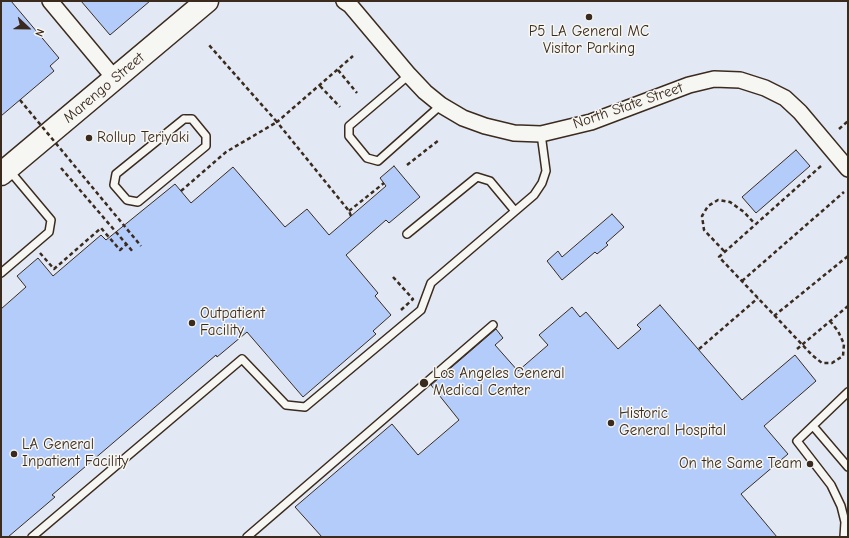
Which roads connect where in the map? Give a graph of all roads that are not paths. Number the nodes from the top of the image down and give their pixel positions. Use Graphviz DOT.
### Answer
graph roads {
  1 [pos="50,1"];
  2 [pos="207,1"];
  3 [pos="348,2"];
  4 [pos="409,75"];
  5 [pos="115,79"];
  6 [pos="441,104"];
  7 [pos="541,134"];
  8 [pos="164,136"];
  9 [pos="848,169"];
  10 [pos="4,171"];
  11 [pos="515,211"];
  12 [pos="408,234"];
  13 [pos="1,273"];
  14 [pos="494,325"];
  15 [pos="848,392"];
  16 [pos="813,426"];
  17 [pos="848,467"];
  18 [pos="32,537"];
  19 [pos="247,537"];
  20 [pos="844,537"];
  1 -- 5 [label="street"];
  2 -- 5 [label="main road, Marengo Street"];
  3 -- 4 [label="street, North State Street"];
  4 -- 6 [label="street, North State Street"];
  4 -- 6 [label="lane"];
  5 -- 10 [label="main road, Marengo Street"];
  6 -- 7 [label="street, North State Street"];
  7 -- 9 [label="street, North State Street"];
  7 -- 11 [label="lane"];
  8 -- 8 [label="lane"];
  10 -- 13 [label="lane"];
  11 -- 12 [label="lane"];
  11 -- 18 [label="lane"];
  14 -- 19 [label="lane"];
  15 -- 16 [label="lane"];
  16 -- 17 [label="lane"];
  16 -- 20 [label="lane"];
}
